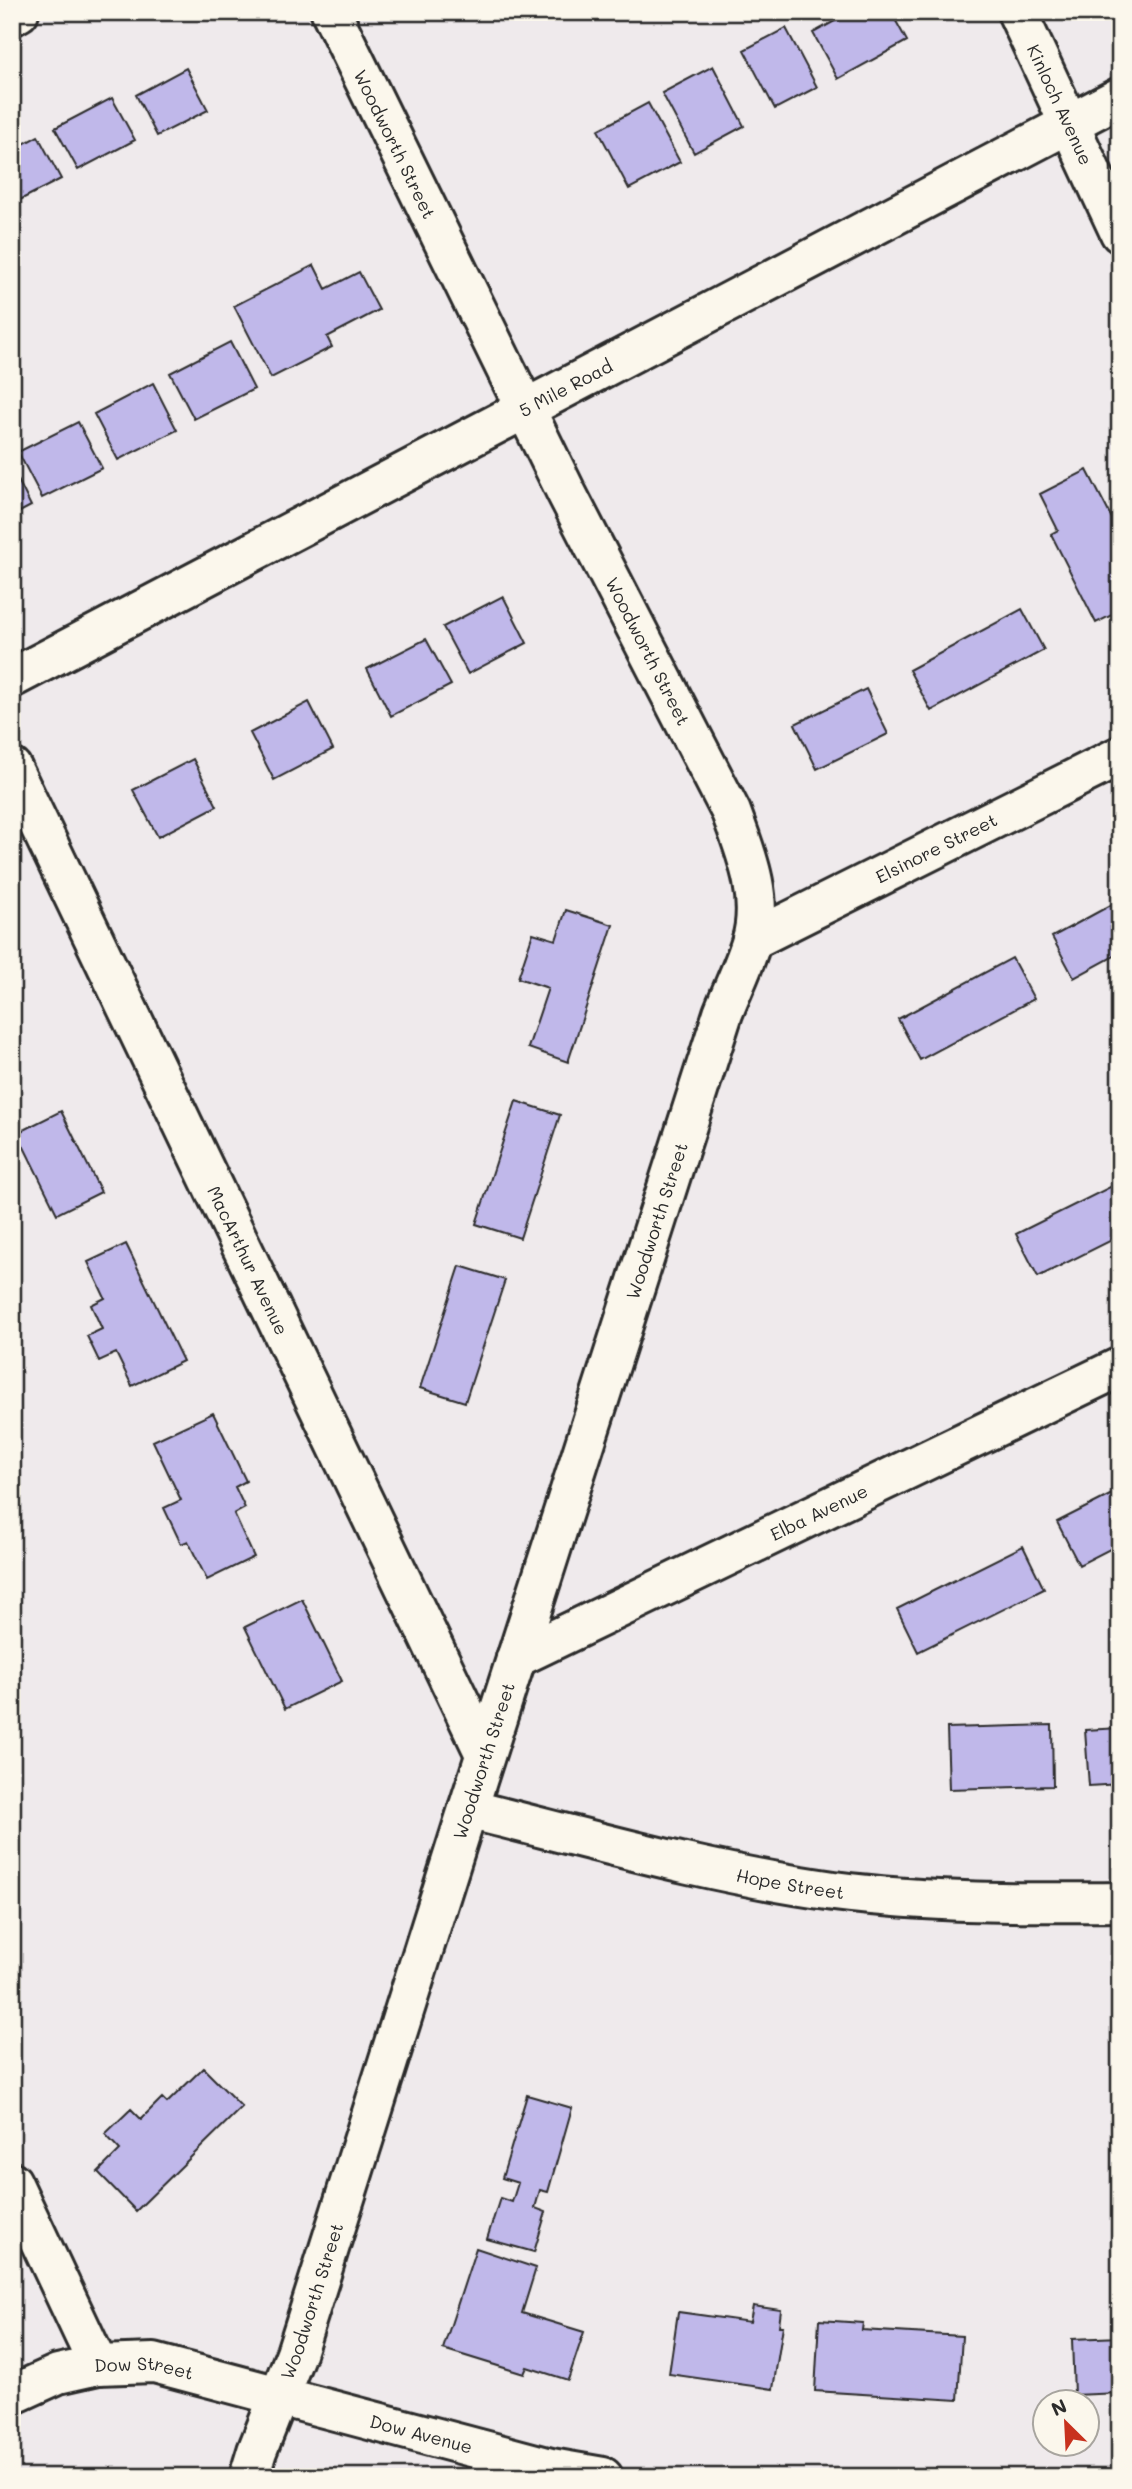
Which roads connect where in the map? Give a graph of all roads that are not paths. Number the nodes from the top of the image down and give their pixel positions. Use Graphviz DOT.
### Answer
graph roads {
  1 [pos="19,12"];
  2 [pos="331,12"];
  3 [pos="1017,12"];
  4 [pos="12,16"];
  5 [pos="1120,97"];
  6 [pos="1068,124"];
  7 [pos="1120,233"];
  8 [pos="526,407"];
  9 [pos="12,678"];
  10 [pos="1120,756"];
  11 [pos="12,768"];
  12 [pos="752,940"];
  13 [pos="1120,1367"];
  14 [pos="516,1658"];
  15 [pos="485,1754"];
  16 [pos="468,1809"];
  17 [pos="1120,1902"];
  18 [pos="12,2182"];
  19 [pos="98,2365"];
  20 [pos="12,2395"];
  21 [pos="278,2397"];
  22 [pos="249,2477"];
  23 [pos="603,2477"];
  1 -- 4 [label="street"];
  2 -- 8 [label="street, Woodworth Street"];
  3 -- 6 [label="street, Kinloch Avenue"];
  5 -- 6 [label="street, 5 Mile Road"];
  6 -- 7 [label="street, Kinloch Avenue"];
  6 -- 8 [label="street, 5 Mile Road"];
  8 -- 9 [label="street, 5 Mile Road"];
  8 -- 12 [label="street, Woodworth Street"];
  10 -- 12 [label="street, Elsinore Street"];
  11 -- 15 [label="street, MacArthur Avenue"];
  12 -- 14 [label="street, Woodworth Street"];
  13 -- 14 [label="street, Elba Avenue"];
  14 -- 15 [label="street, Woodworth Street"];
  15 -- 16 [label="street, Woodworth Street"];
  16 -- 17 [label="street, Hope Street"];
  16 -- 21 [label="street, Woodworth Street"];
  18 -- 19 [label="street"];
  19 -- 20 [label="street, Dow Street"];
  19 -- 21 [label="street, Dow Street"];
  21 -- 22 [label="street, Woodworth Street"];
  21 -- 23 [label="street, Dow Avenue"];
}
